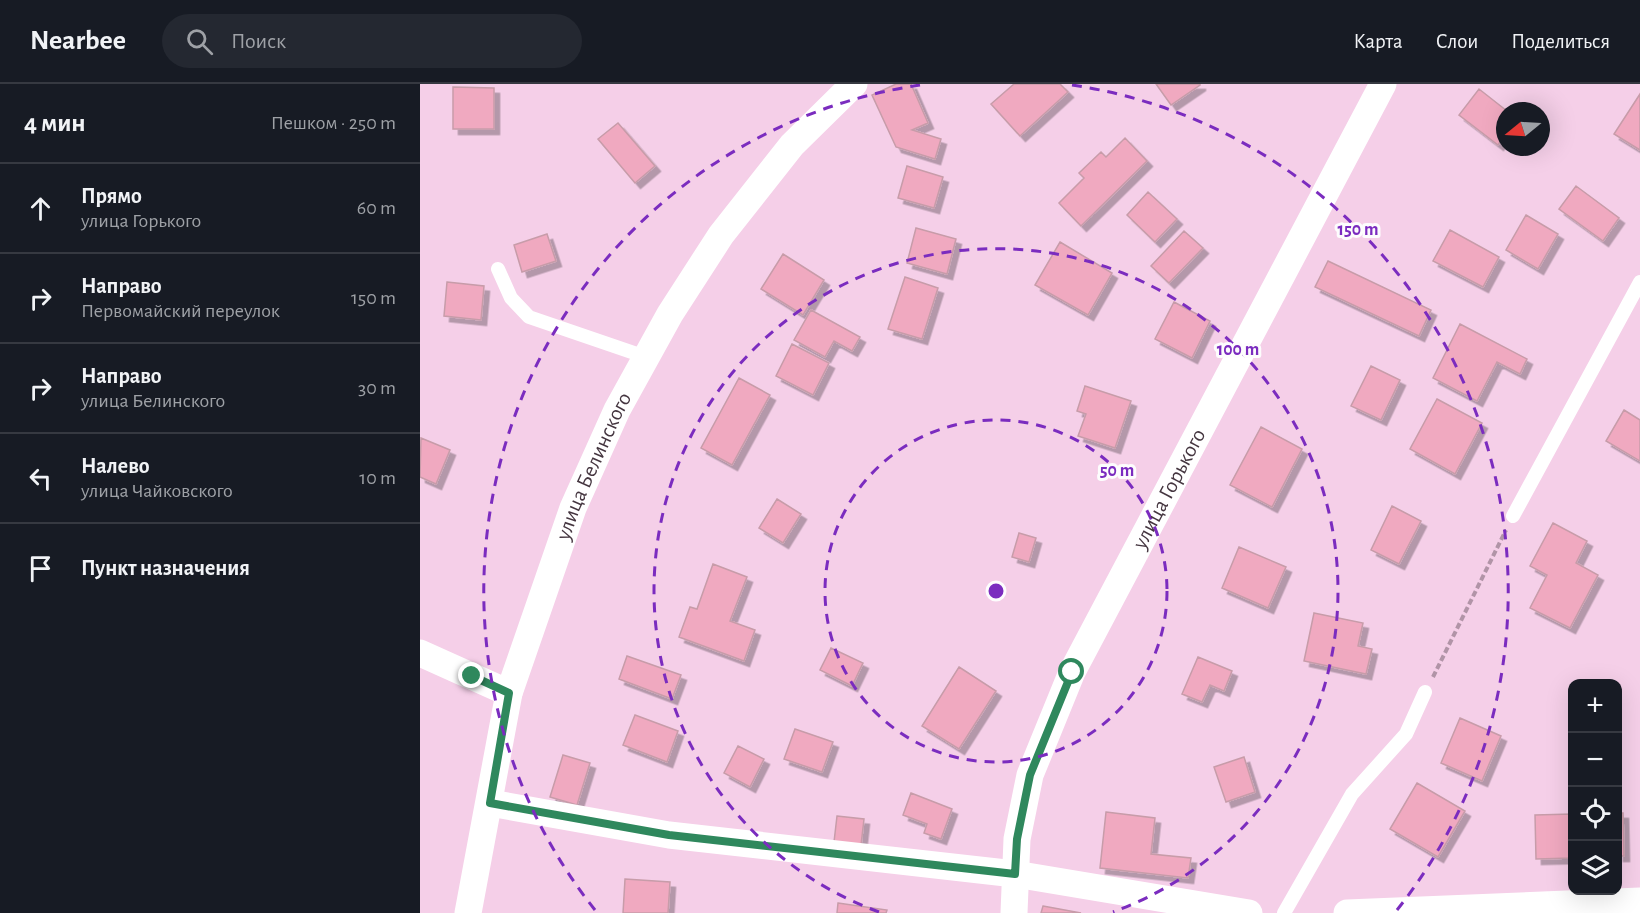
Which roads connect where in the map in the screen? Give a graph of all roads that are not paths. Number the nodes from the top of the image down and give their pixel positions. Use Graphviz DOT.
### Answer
graph roads {
  1 [pos="854,84"];
  2 [pos="1383,84"];
  3 [pos="498,269"];
  4 [pos="1640,282"];
  5 [pos="646,357"];
  6 [pos="1513,516"];
  7 [pos="420,653"];
  8 [pos="1425,692"];
  9 [pos="509,693"];
  10 [pos="490,803"];
  11 [pos="1015,874"];
  12 [pos="1640,901"];
  13 [pos="468,913"];
  14 [pos="1014,913"];
  15 [pos="1249,913"];
  16 [pos="1284,913"];
  17 [pos="1347,913"];
  1 -- 5 [label="street, улица Белинского"];
  2 -- 11 [label="street, улица Горького"];
  3 -- 5 [label="lane"];
  4 -- 6 [label="lane"];
  5 -- 9 [label="street, улица Белинского"];
  7 -- 9 [label="street"];
  8 -- 16 [label="lane"];
  9 -- 10 [label="street, улица Белинского"];
  10 -- 11 [label="street"];
  10 -- 13 [label="street, улица Белинского"];
  11 -- 14 [label="street, улица Горького"];
  11 -- 15 [label="street"];
  12 -- 17 [label="street"];
}
